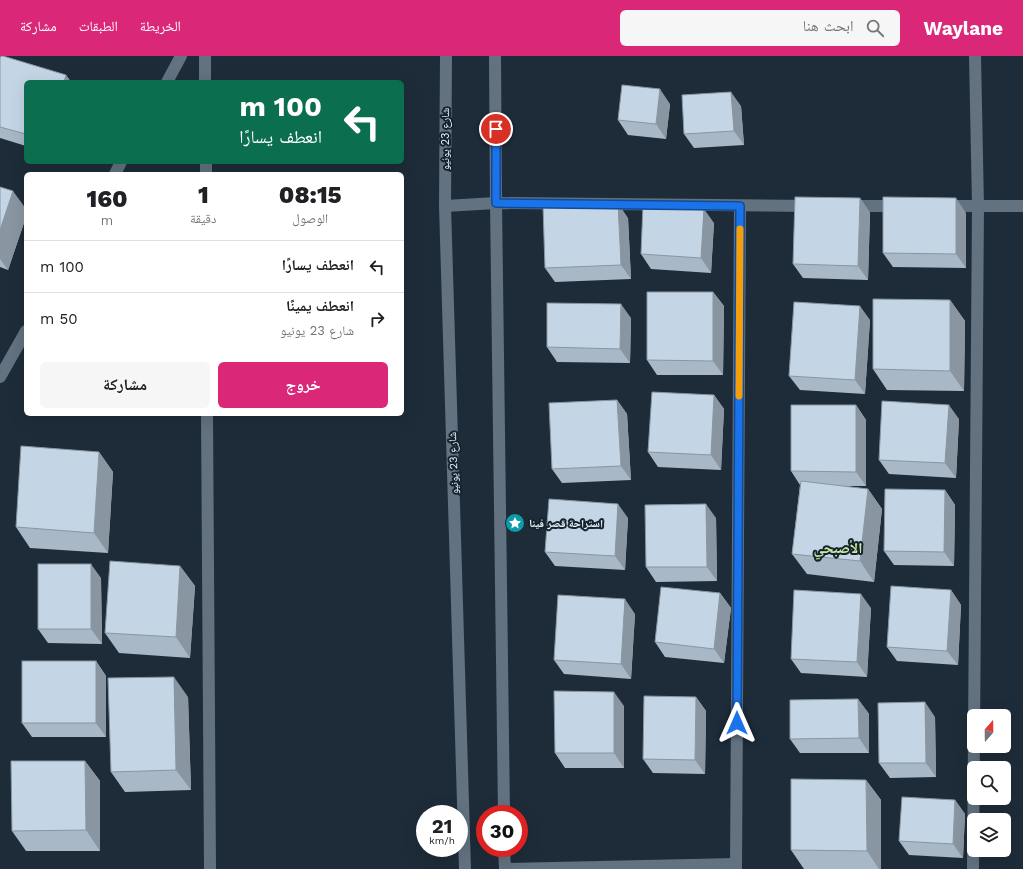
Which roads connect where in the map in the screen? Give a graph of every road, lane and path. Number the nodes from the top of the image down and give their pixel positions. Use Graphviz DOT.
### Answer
graph roads {
  1 [pos="181,56"];
  2 [pos="205,56"];
  3 [pos="446,56"];
  4 [pos="495,56"];
  5 [pos="975,56"];
  6 [pos="167,80"];
  7 [pos="205,80"];
  8 [pos="496,203"];
  9 [pos="445,206"];
  10 [pos="740,206"];
  11 [pos="819,206"];
  12 [pos="835,206"];
  13 [pos="914,206"];
  14 [pos="938,206"];
  15 [pos="978,206"];
  16 [pos="1023,206"];
  17 [pos="24,335"];
  18 [pos="0,377"];
  19 [pos="207,416"];
  20 [pos="504,805"];
  21 [pos="504,857"];
  22 [pos="736,867"];
  23 [pos="210,869"];
  24 [pos="465,869"];
  25 [pos="505,869"];
  26 [pos="972,869"];
  1 -- 6 [label="street"];
  2 -- 7 [label="street"];
  3 -- 9 [label="street, شارع 23 يونيو"];
  4 -- 8 [label="street"];
  5 -- 15 [label="street"];
  8 -- 9 [label="street"];
  8 -- 10 [label="street"];
  8 -- 20 [label="street"];
  9 -- 24 [label="street, شارع 23 يونيو"];
  10 -- 11 [label="street"];
  10 -- 22 [label="street"];
  12 -- 13 [label="street"];
  14 -- 15 [label="street"];
  15 -- 16 [label="street"];
  15 -- 26 [label="street"];
  17 -- 18 [label="street"];
  19 -- 23 [label="street"];
  21 -- 25 [label="street"];
  22 -- 25 [label="street"];
}
